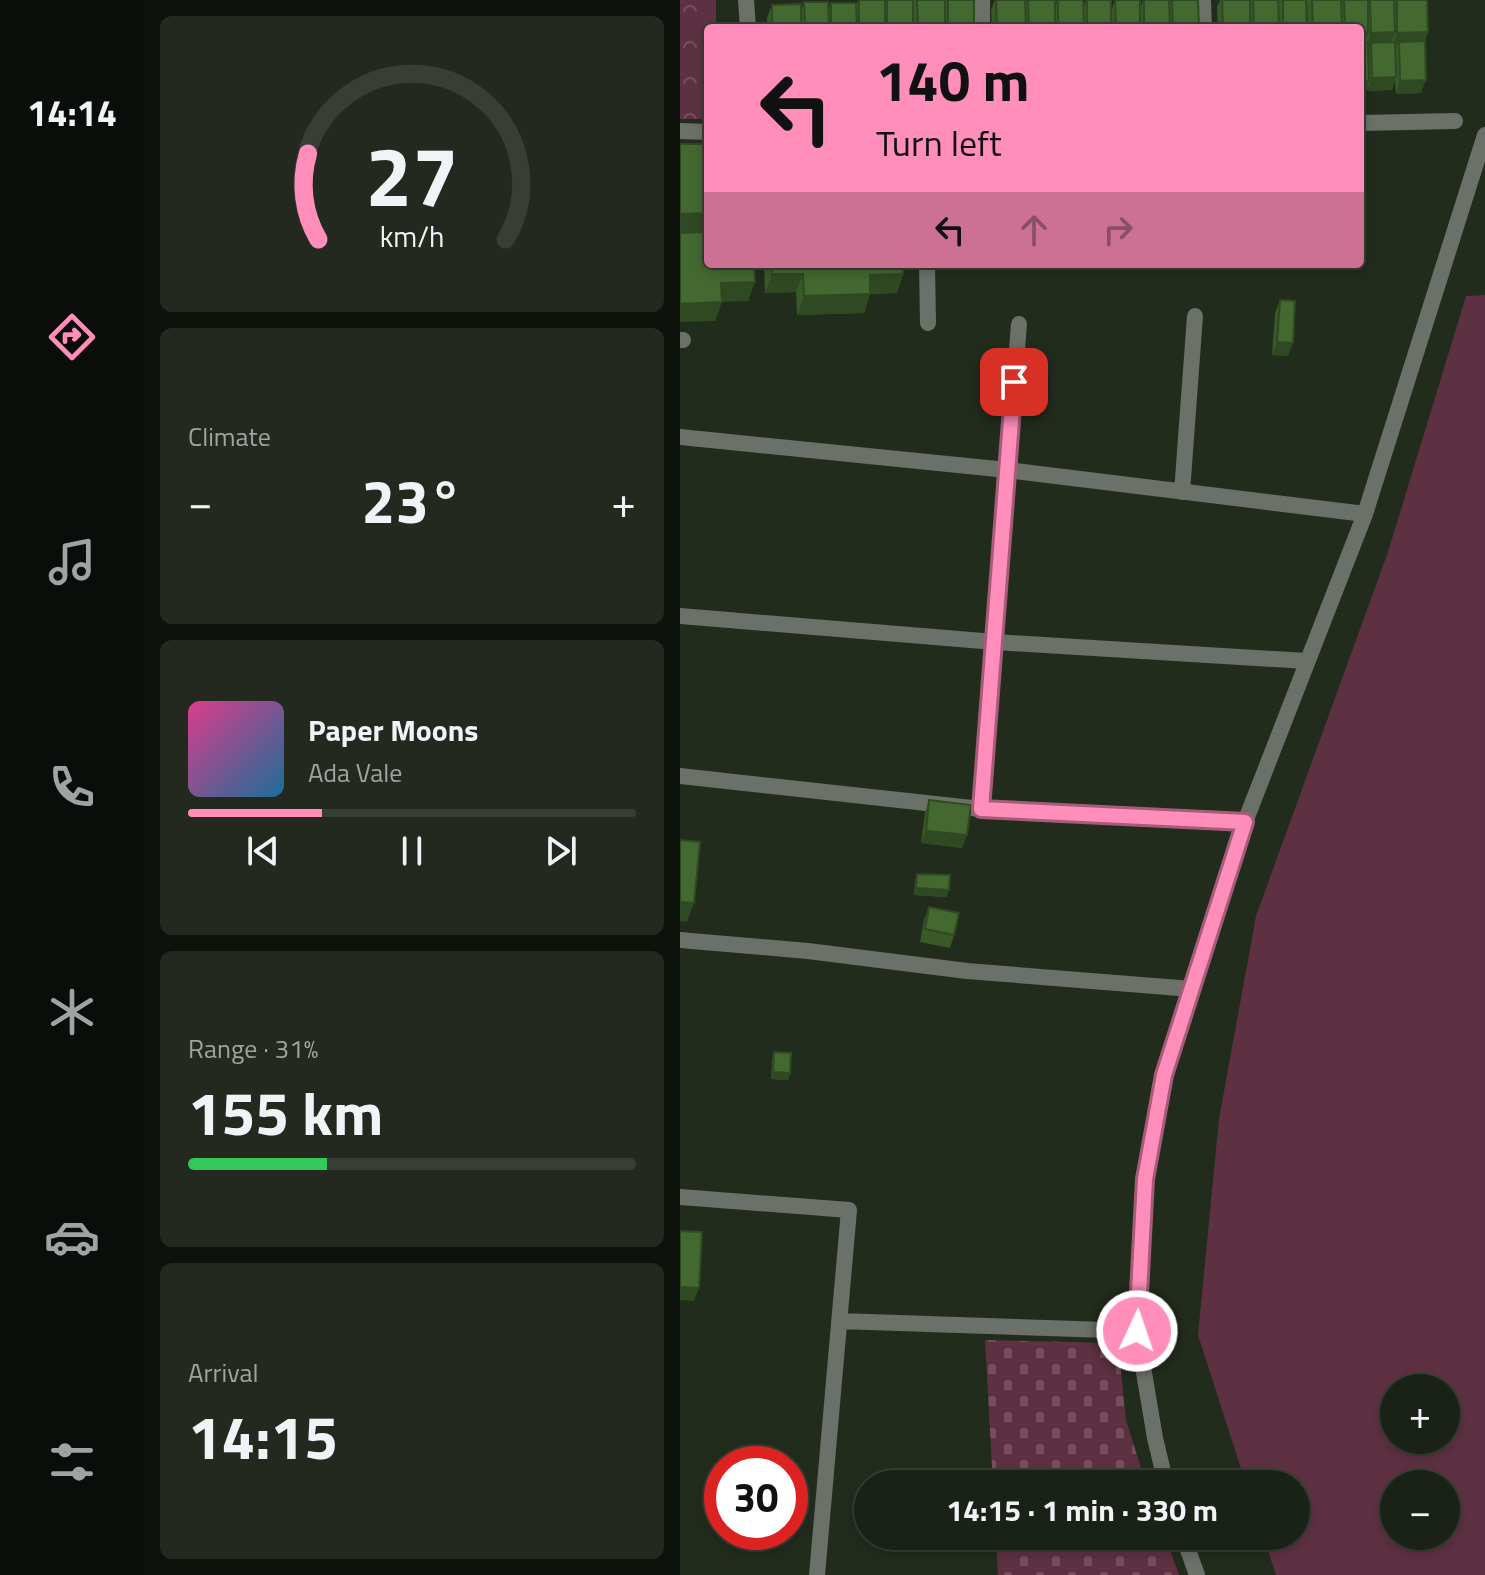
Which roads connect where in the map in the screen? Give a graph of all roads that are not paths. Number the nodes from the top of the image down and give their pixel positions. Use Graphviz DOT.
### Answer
graph roads {
  1 [pos="746,0"];
  2 [pos="982,0"];
  3 [pos="1203,0"];
  4 [pos="748,24"];
  5 [pos="982,24"];
  6 [pos="1204,24"];
  7 [pos="1455,121"];
  8 [pos="1364,123"];
  9 [pos="680,131"];
  10 [pos="704,132"];
  11 [pos="1485,135"];
  12 [pos="927,268"];
  13 [pos="1195,316"];
  14 [pos="928,323"];
  15 [pos="1019,324"];
  16 [pos="680,437"];
  17 [pos="1007,470"];
  18 [pos="1182,492"];
  19 [pos="1365,514"];
  20 [pos="680,616"];
  21 [pos="995,642"];
  22 [pos="1306,661"];
  23 [pos="680,776"];
  24 [pos="981,809"];
  25 [pos="1245,822"];
  26 [pos="680,940"];
  27 [pos="1192,989"];
  28 [pos="680,1197"];
  29 [pos="839,1321"];
  30 [pos="1137,1331"];
  31 [pos="1163,1470"];
  32 [pos="1188,1550"];
  33 [pos="817,1575"];
  34 [pos="1197,1575"];
  1 -- 4 [label="street"];
  2 -- 5 [label="street"];
  3 -- 6 [label="street"];
  7 -- 8 [label="street"];
  9 -- 10 [label="street"];
  11 -- 19 [label="street"];
  12 -- 14 [label="street"];
  13 -- 18 [label="street"];
  15 -- 17 [label="street"];
  16 -- 17 [label="street"];
  17 -- 18 [label="street"];
  17 -- 21 [label="street"];
  18 -- 19 [label="street"];
  19 -- 22 [label="street"];
  20 -- 21 [label="street"];
  21 -- 22 [label="street"];
  21 -- 24 [label="street"];
  22 -- 25 [label="street"];
  23 -- 24 [label="street"];
  24 -- 25 [label="street"];
  25 -- 27 [label="street"];
  26 -- 27 [label="street"];
  27 -- 30 [label="street"];
  28 -- 29 [label="street"];
  29 -- 30 [label="street"];
  29 -- 33 [label="street"];
  30 -- 31 [label="street"];
  32 -- 34 [label="street"];
}
